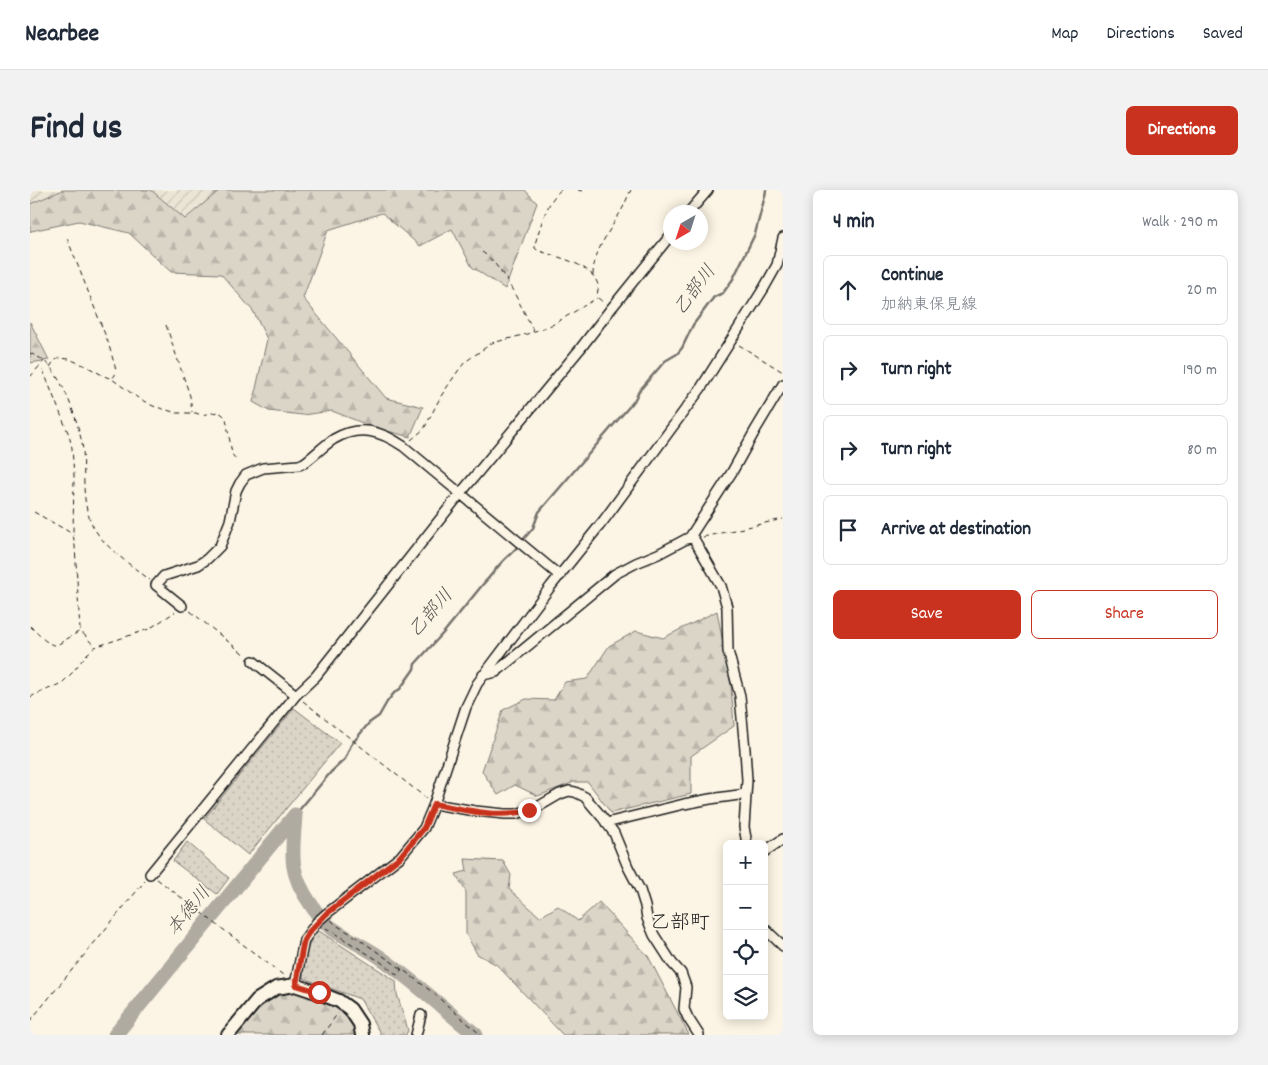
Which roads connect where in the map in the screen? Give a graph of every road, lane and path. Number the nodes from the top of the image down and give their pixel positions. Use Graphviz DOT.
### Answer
graph roads {
  1 [pos="561,190"];
  2 [pos="578,190"];
  3 [pos="630,190"];
  4 [pos="708,190"];
  5 [pos="582,191"];
  6 [pos="696,205"];
  7 [pos="67,238"];
  8 [pos="783,238"];
  9 [pos="663,245"];
  10 [pos="482,252"];
  11 [pos="593,276"];
  12 [pos="166,325"];
  13 [pos="534,332"];
  14 [pos="731,341"];
  15 [pos="30,353"];
  16 [pos="44,361"];
  17 [pos="50,367"];
  18 [pos="43,370"];
  19 [pos="783,372"];
  20 [pos="30,377"];
  21 [pos="112,379"];
  22 [pos="783,384"];
  23 [pos="192,414"];
  24 [pos="403,446"];
  25 [pos="236,460"];
  26 [pos="460,494"];
  27 [pos="34,512"];
  28 [pos="783,519"];
  29 [pos="73,534"];
  30 [pos="692,538"];
  31 [pos="560,576"];
  32 [pos="156,585"];
  33 [pos="182,606"];
  34 [pos="30,626"];
  35 [pos="80,630"];
  36 [pos="96,647"];
  37 [pos="253,661"];
  38 [pos="483,675"];
  39 [pos="296,695"];
  40 [pos="30,697"];
  41 [pos="746,794"];
  42 [pos="434,804"];
  43 [pos="606,823"];
  44 [pos="783,839"];
  45 [pos="746,840"];
  46 [pos="768,849"];
  47 [pos="150,874"];
  48 [pos="326,914"];
  49 [pos="317,922"];
  50 [pos="766,930"];
  51 [pos="783,946"];
  52 [pos="402,968"];
  53 [pos="296,985"];
  54 [pos="345,1005"];
  55 [pos="421,1015"];
  56 [pos="30,1022"];
  57 [pos="228,1035"];
  58 [pos="322,1035"];
  59 [pos="362,1035"];
  60 [pos="416,1035"];
  61 [pos="481,1035"];
  62 [pos="699,1035"];
  1 -- 11 [label="path"];
  2 -- 5 [label="path"];
  3 -- 11 [label="path"];
  4 -- 6 [label="street"];
  7 -- 21 [label="path"];
  8 -- 14 [label="street"];
  9 -- 26 [label="street"];
  10 -- 13 [label="path"];
  11 -- 13 [label="path"];
  12 -- 23 [label="path"];
  13 -- 24 [label="path"];
  14 -- 19 [label="path"];
  14 -- 31 [label="street"];
  15 -- 16 [label="path"];
  16 -- 17 [label="path"];
  16 -- 20 [label="path"];
  17 -- 21 [label="path"];
  17 -- 32 [label="path"];
  18 -- 29 [label="path"];
  21 -- 23 [label="path"];
  22 -- 30 [label="street"];
  23 -- 25 [label="path"];
  24 -- 26 [label="street"];
  24 -- 32 [label="street"];
  26 -- 31 [label="street"];
  26 -- 39 [label="street"];
  27 -- 29 [label="path"];
  28 -- 30 [label="path"];
  29 -- 35 [label="path"];
  30 -- 38 [label="street"];
  30 -- 41 [label="street"];
  31 -- 38 [label="street"];
  32 -- 33 [label="street"];
  33 -- 36 [label="path"];
  33 -- 37 [label="path"];
  34 -- 35 [label="path"];
  35 -- 36 [label="path"];
  36 -- 40 [label="path"];
  37 -- 39 [label="street"];
  38 -- 42 [label="street"];
  39 -- 42 [label="path"];
  39 -- 47 [label="street"];
  41 -- 43 [label="street"];
  41 -- 45 [label="street"];
  42 -- 43 [label="street"];
  42 -- 48 [label="street"];
  43 -- 62 [label="street"];
  44 -- 46 [label="street"];
  47 -- 53 [label="path"];
  47 -- 56 [label="path"];
  48 -- 49 [label="street"];
  48 -- 52 [label="path"];
  49 -- 52 [label="path"];
  49 -- 53 [label="street"];
  50 -- 51 [label="street"];
  52 -- 61 [label="path"];
  53 -- 54 [label="main road"];
  53 -- 57 [label="main road"];
  54 -- 58 [label="path"];
  54 -- 59 [label="main road"];
  55 -- 60 [label="street"];
}
